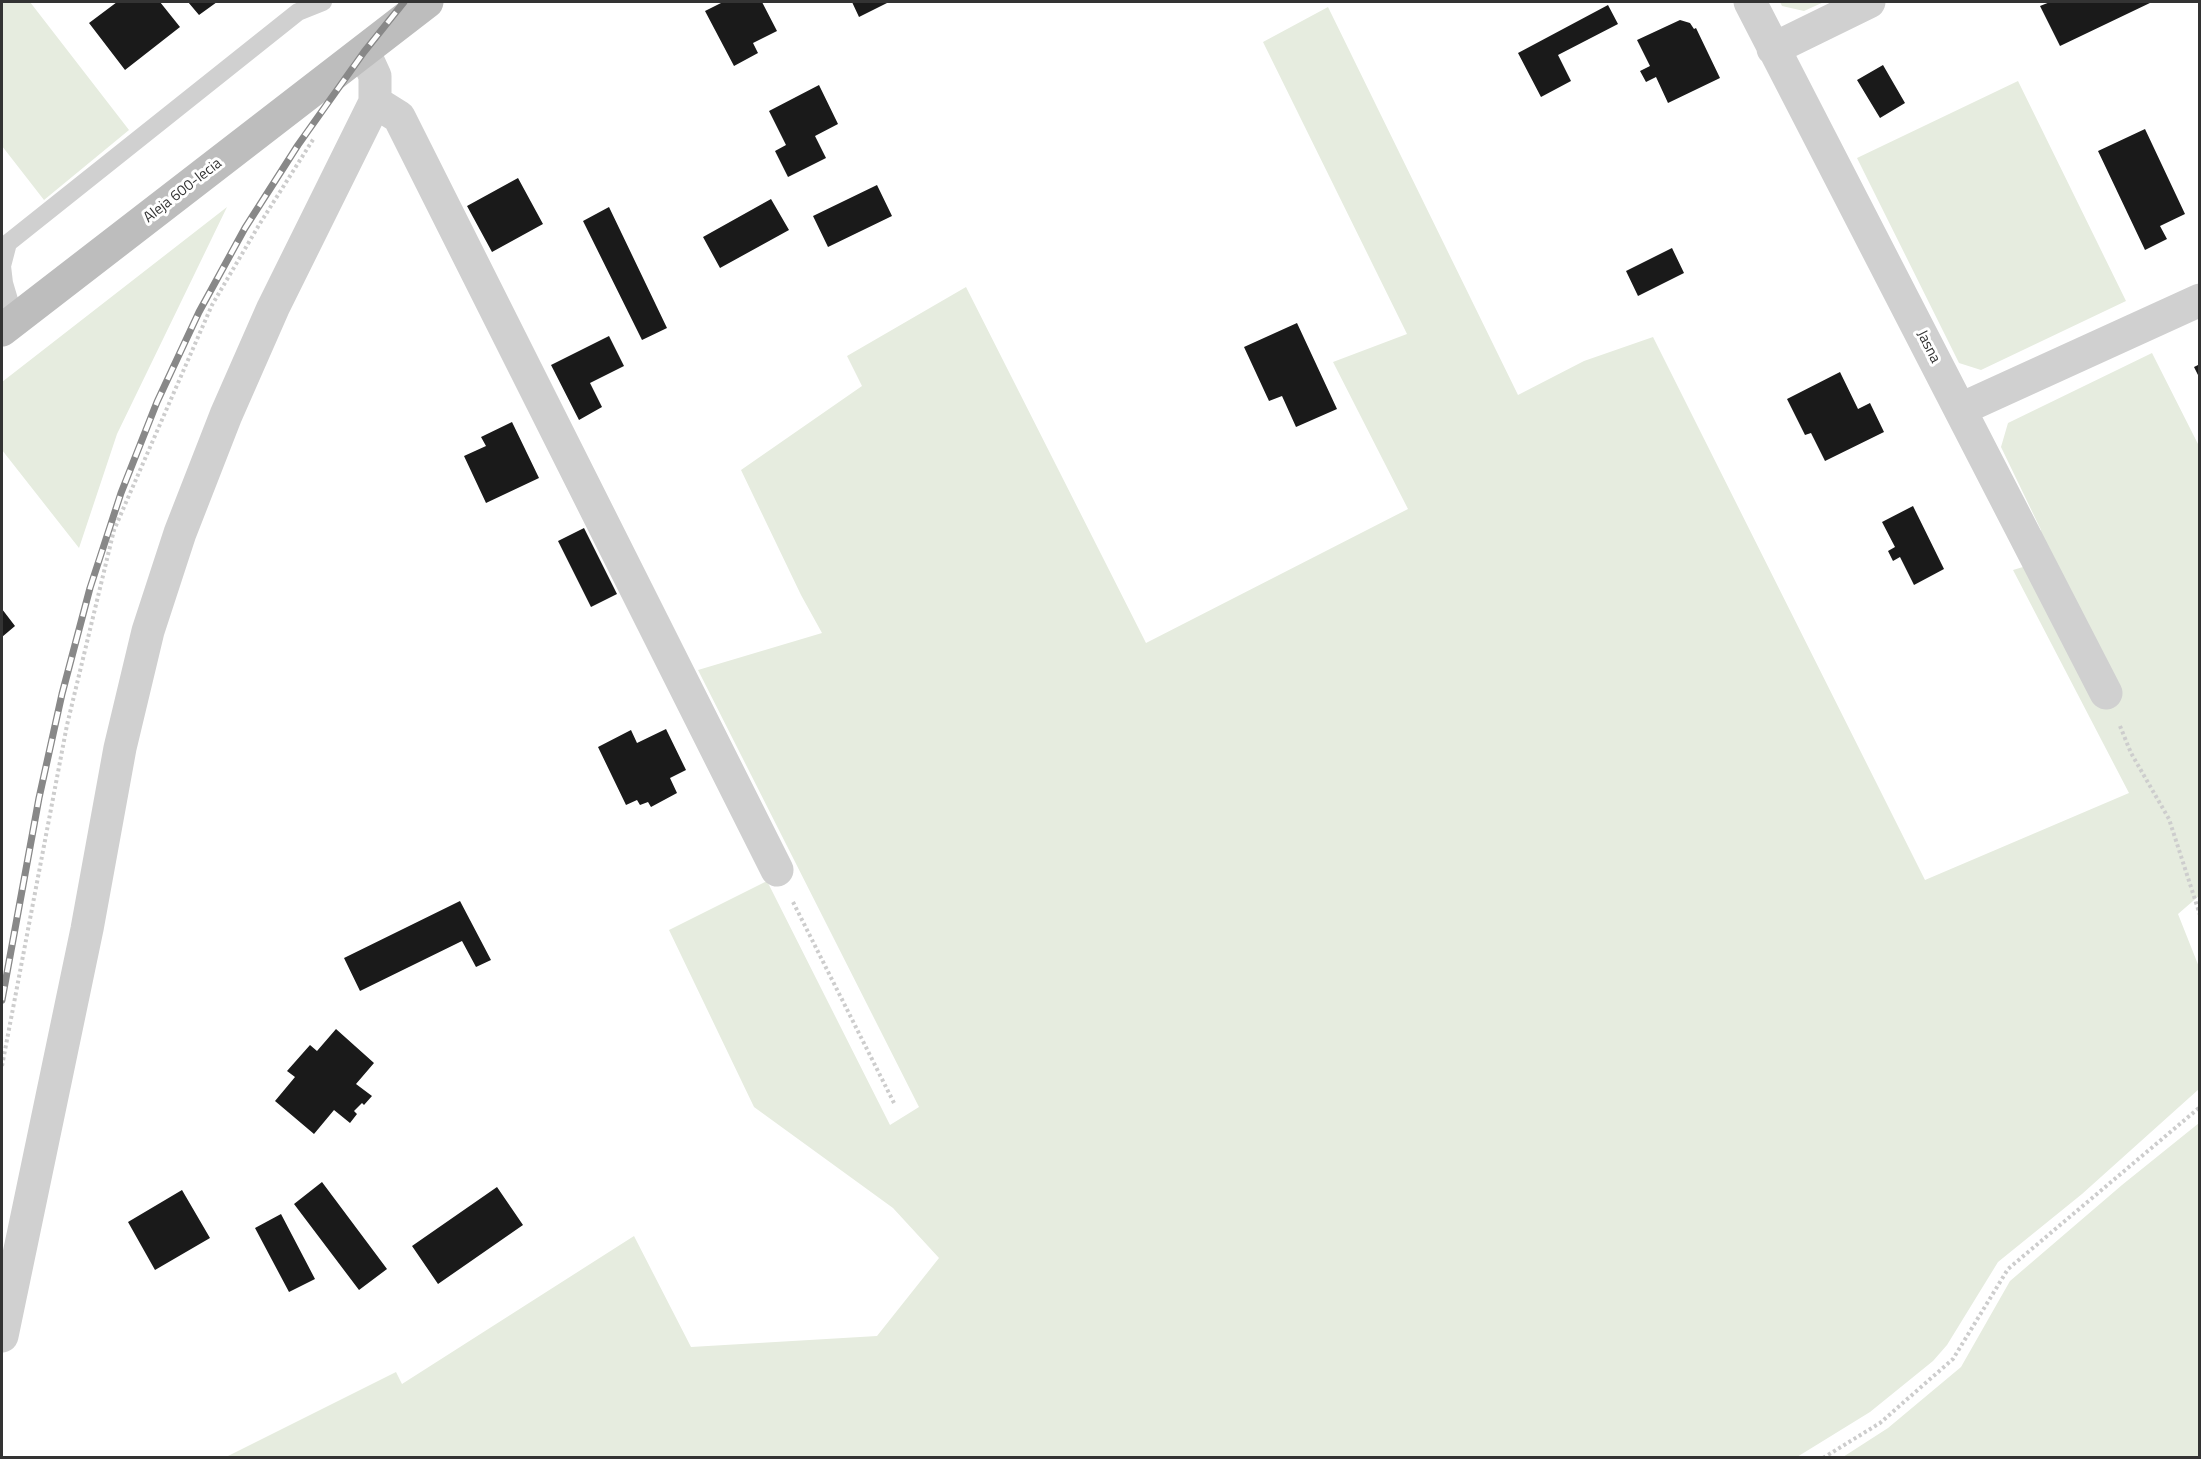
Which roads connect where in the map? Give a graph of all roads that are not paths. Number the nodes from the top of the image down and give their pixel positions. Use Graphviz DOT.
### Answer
graph roads {
  1 [pos="323,2"];
  2 [pos="427,2"];
  3 [pos="1750,2"];
  4 [pos="1869,2"];
  5 [pos="1773,49"];
  6 [pos="364,51"];
  7 [pos="375,102"];
  8 [pos="2199,300"];
  9 [pos="8,325"];
  10 [pos="1960,409"];
  11 [pos="2106,693"];
  12 [pos="777,870"];
  13 [pos="2,1336"];
  1 -- 9 [label="lane"];
  2 -- 6 [label="main road, Aleja 600-lecia"];
  3 -- 5 [label="street, Jasna"];
  4 -- 5 [label="street"];
  5 -- 10 [label="street, Jasna"];
  6 -- 7 [label="street"];
  6 -- 9 [label="main road, Aleja 600-lecia"];
  7 -- 12 [label="street"];
  7 -- 13 [label="street"];
  8 -- 10 [label="street"];
  10 -- 11 [label="street, Jasna"];
}
